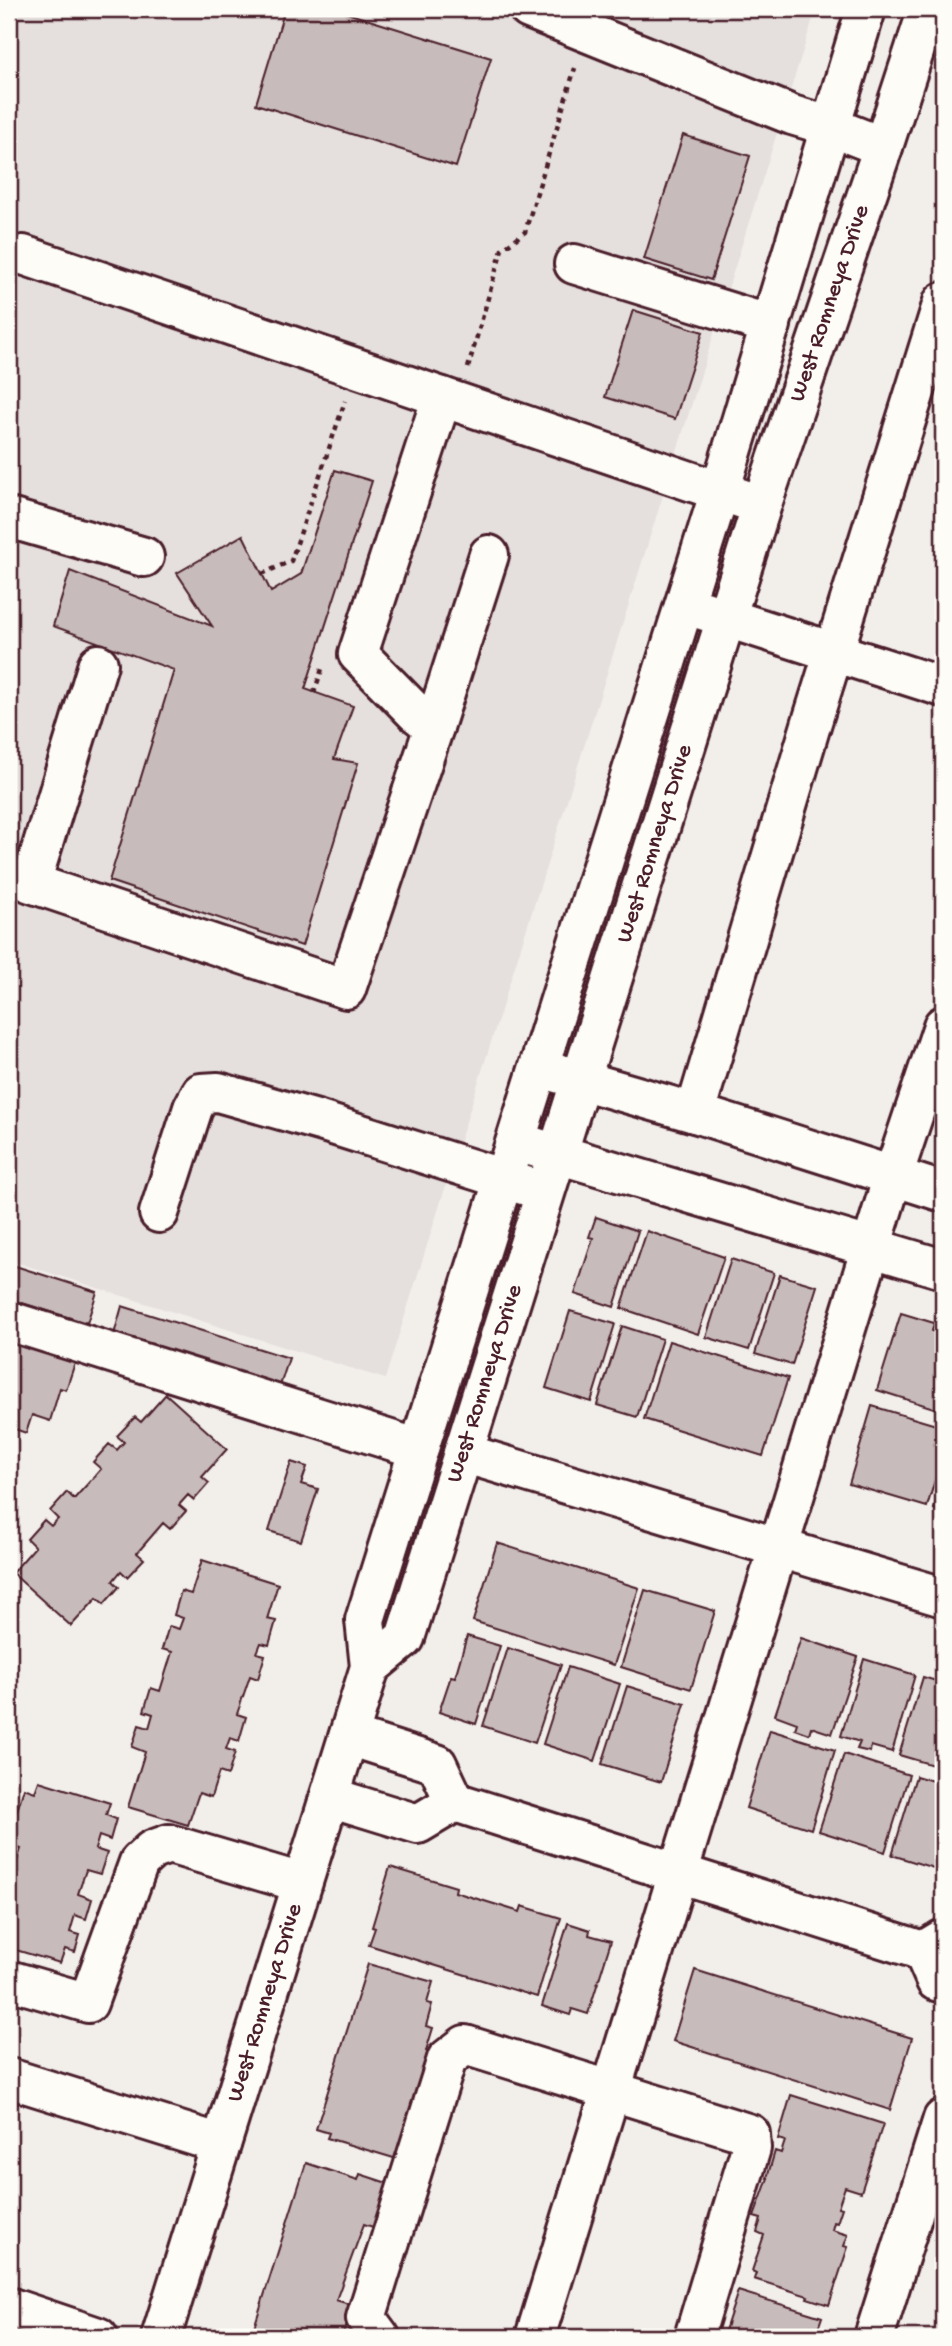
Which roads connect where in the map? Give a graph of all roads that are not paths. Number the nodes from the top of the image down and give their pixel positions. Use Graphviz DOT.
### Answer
graph roads {
  1 [pos="866,9"];
  2 [pos="927,9"];
  3 [pos="943,14"];
  4 [pos="544,15"];
  5 [pos="830,126"];
  6 [pos="883,147"];
  7 [pos="23,254"];
  8 [pos="574,264"];
  9 [pos="943,302"];
  10 [pos="771,326"];
  11 [pos="436,395"];
  12 [pos="720,491"];
  13 [pos="762,504"];
  14 [pos="9,518"];
  15 [pos="489,555"];
  16 [pos="144,557"];
  17 [pos="684,605"];
  18 [pos="726,618"];
  19 [pos="833,653"];
  20 [pos="98,663"];
  21 [pos="943,687"];
  22 [pos="433,727"];
  23 [pos="943,1026"];
  24 [pos="538,1067"];
  25 [pos="581,1080"];
  26 [pos="695,1113"];
  27 [pos="515,1142"];
  28 [pos="557,1154"];
  29 [pos="893,1176"];
  30 [pos="503,1179"];
  31 [pos="943,1192"];
  32 [pos="545,1193"];
  33 [pos="159,1213"];
  34 [pos="872,1247"];
  35 [pos="943,1269"];
  36 [pos="9,1321"];
  37 [pos="419,1449"];
  38 [pos="463,1453"];
  39 [pos="780,1547"];
  40 [pos="943,1597"];
  41 [pos="370,1667"];
  42 [pos="349,1736"];
  43 [pos="330,1797"];
  44 [pos="455,1802"];
  45 [pos="678,1873"];
  46 [pos="302,1883"];
  47 [pos="933,1945"];
  48 [pos="9,1980"];
  49 [pos="943,1983"];
  50 [pos="9,2078"];
  51 [pos="611,2090"];
  52 [pos="943,2119"];
  53 [pos="221,2144"];
  54 [pos="9,2308"];
  55 [pos="98,2337"];
  56 [pos="160,2337"];
  57 [pos="380,2337"];
  58 [pos="534,2337"];
  59 [pos="694,2337"];
  60 [pos="874,2337"];
  1 -- 5 [label="street, West Romneya Drive"];
  2 -- 3 [label="street"];
  2 -- 6 [label="street, West Romneya Drive"];
  4 -- 5 [label="street"];
  5 -- 6 [label="street"];
  5 -- 10 [label="street, West Romneya Drive"];
  6 -- 13 [label="street, West Romneya Drive"];
  7 -- 11 [label="street"];
  8 -- 10 [label="street"];
  9 -- 19 [label="street"];
  10 -- 12 [label="street, West Romneya Drive"];
  11 -- 12 [label="street"];
  11 -- 22 [label="street"];
  12 -- 13 [label="street"];
  12 -- 17 [label="street, West Romneya Drive"];
  13 -- 18 [label="street, West Romneya Drive"];
  14 -- 16 [label="street"];
  15 -- 22 [label="street"];
  17 -- 18 [label="street"];
  17 -- 24 [label="street, West Romneya Drive"];
  18 -- 19 [label="street"];
  18 -- 25 [label="street, West Romneya Drive"];
  19 -- 21 [label="street"];
  19 -- 26 [label="street"];
  20 -- 22 [label="street"];
  23 -- 29 [label="street"];
  24 -- 25 [label="street"];
  24 -- 27 [label="street, West Romneya Drive"];
  25 -- 26 [label="street"];
  25 -- 28 [label="street, West Romneya Drive"];
  26 -- 29 [label="street"];
  27 -- 28 [label="street"];
  27 -- 30 [label="street, West Romneya Drive"];
  28 -- 32 [label="street, West Romneya Drive"];
  28 -- 34 [label="street"];
  29 -- 31 [label="street"];
  29 -- 34 [label="street"];
  30 -- 32 [label="street"];
  30 -- 33 [label="street"];
  30 -- 37 [label="street, West Romneya Drive"];
  32 -- 38 [label="street, West Romneya Drive"];
  34 -- 35 [label="street"];
  34 -- 39 [label="street"];
  36 -- 37 [label="street"];
  37 -- 41 [label="street, West Romneya Drive"];
  38 -- 39 [label="street"];
  38 -- 41 [label="street, West Romneya Drive"];
  39 -- 40 [label="street"];
  39 -- 45 [label="street"];
  41 -- 42 [label="street, West Romneya Drive"];
  42 -- 43 [label="street, West Romneya Drive"];
  42 -- 44 [label="street"];
  43 -- 44 [label="street"];
  43 -- 46 [label="street, West Romneya Drive"];
  44 -- 45 [label="street"];
  45 -- 47 [label="street"];
  45 -- 51 [label="street"];
  46 -- 48 [label="street"];
  46 -- 53 [label="street, West Romneya Drive"];
  47 -- 49 [label="street"];
  50 -- 53 [label="street"];
  51 -- 57 [label="street"];
  51 -- 58 [label="street"];
  51 -- 59 [label="street"];
  52 -- 60 [label="street"];
  53 -- 56 [label="street, West Romneya Drive"];
  54 -- 55 [label="street"];
}
